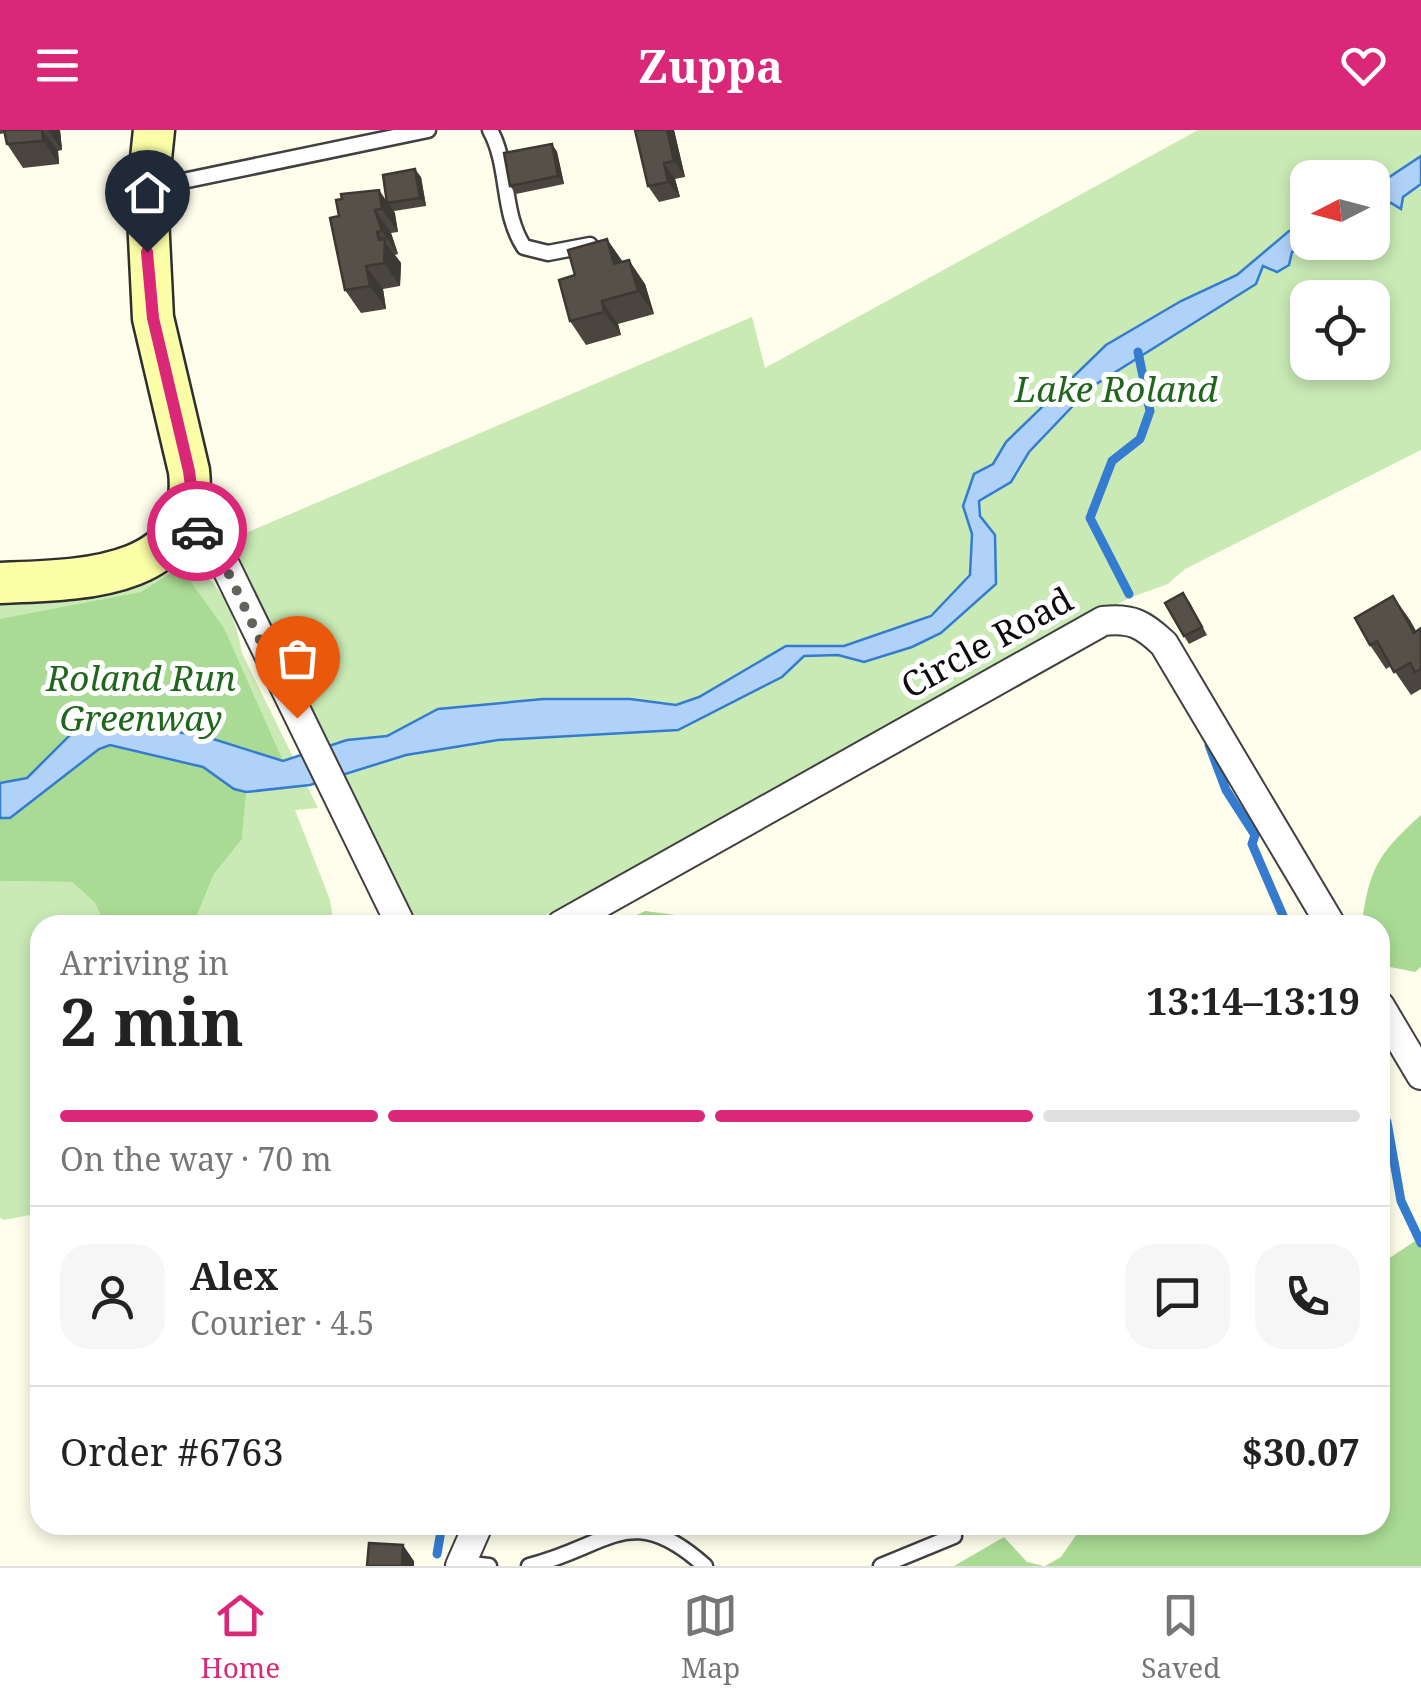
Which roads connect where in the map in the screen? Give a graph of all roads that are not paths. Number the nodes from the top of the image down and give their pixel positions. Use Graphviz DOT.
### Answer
graph roads {
  1 [pos="154,130"];
  2 [pos="428,130"];
  3 [pos="490,130"];
  4 [pos="148,188"];
  5 [pos="591,244"];
  6 [pos="186,518"];
  7 [pos="0,583"];
  8 [pos="396,915"];
  9 [pos="579,915"];
  10 [pos="1326,915"];
  11 [pos="1390,1023"];
  12 [pos="1421,1075"];
  13 [pos="476,1535"];
  14 [pos="613,1535"];
  15 [pos="659,1535"];
  16 [pos="954,1536"];
  17 [pos="470,1565"];
  18 [pos="529,1566"];
  19 [pos="705,1566"];
  20 [pos="881,1566"];
  1 -- 4 [label="street"];
  2 -- 4 [label="lane"];
  3 -- 5 [label="lane"];
  4 -- 6 [label="street"];
  6 -- 7 [label="street"];
  6 -- 8 [label="street"];
  9 -- 10 [label="street, Circle Road"];
  11 -- 12 [label="street"];
  13 -- 17 [label="street"];
  14 -- 18 [label="lane"];
  15 -- 19 [label="lane"];
  16 -- 20 [label="lane"];
}
